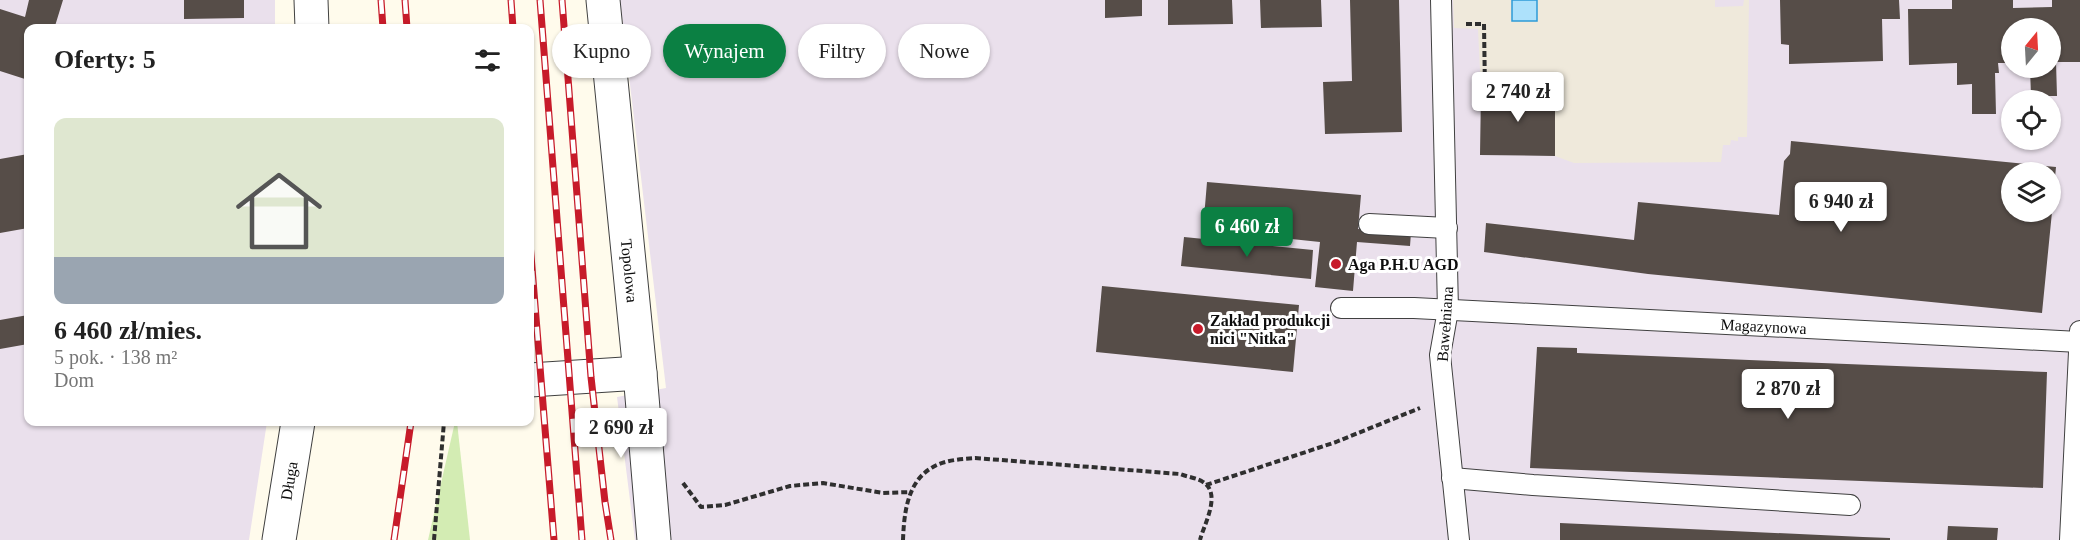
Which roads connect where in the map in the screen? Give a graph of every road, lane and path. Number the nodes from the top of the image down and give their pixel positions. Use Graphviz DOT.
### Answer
graph roads {
  1 [pos="311,0"];
  2 [pos="603,0"];
  3 [pos="1441,0"];
  4 [pos="312,24"];
  5 [pos="1460,24"];
  6 [pos="1485,92"];
  7 [pos="1369,224"];
  8 [pos="1447,228"];
  9 [pos="1341,308"];
  10 [pos="1448,310"];
  11 [pos="2080,328"];
  12 [pos="2079,342"];
  13 [pos="640,373"];
  14 [pos="534,380"];
  15 [pos="1444,399"];
  16 [pos="297,426"];
  17 [pos="444,426"];
  18 [pos="1452,478"];
  19 [pos="680,479"];
  20 [pos="1206,485"];
  21 [pos="911,492"];
  22 [pos="1850,505"];
  23 [pos="279,540"];
  24 [pos="434,540"];
  25 [pos="654,540"];
  26 [pos="903,540"];
  27 [pos="1200,540"];
  28 [pos="1459,540"];
  29 [pos="2070,540"];
  1 -- 4 [label="street"];
  2 -- 13 [label="street, Topolowa"];
  3 -- 8 [label="lane, Bawełniana"];
  5 -- 6 [label="path"];
  7 -- 8 [label="lane"];
  8 -- 10 [label="lane, Bawełniana"];
  9 -- 10 [label="lane, Magazynowa"];
  10 -- 12 [label="lane, Magazynowa"];
  10 -- 15 [label="lane, Bawełniana"];
  11 -- 12 [label="lane"];
  12 -- 29 [label="lane"];
  13 -- 14 [label="street"];
  13 -- 25 [label="street, Topolowa"];
  15 -- 18 [label="lane, Bawełniana"];
  15 -- 20 [label="path"];
  16 -- 23 [label="street, Długa"];
  17 -- 24 [label="path"];
  18 -- 22 [label="lane"];
  18 -- 28 [label="lane, Bawełniana"];
  19 -- 21 [label="path"];
  20 -- 21 [label="path"];
  20 -- 27 [label="path"];
  21 -- 26 [label="path"];
}
